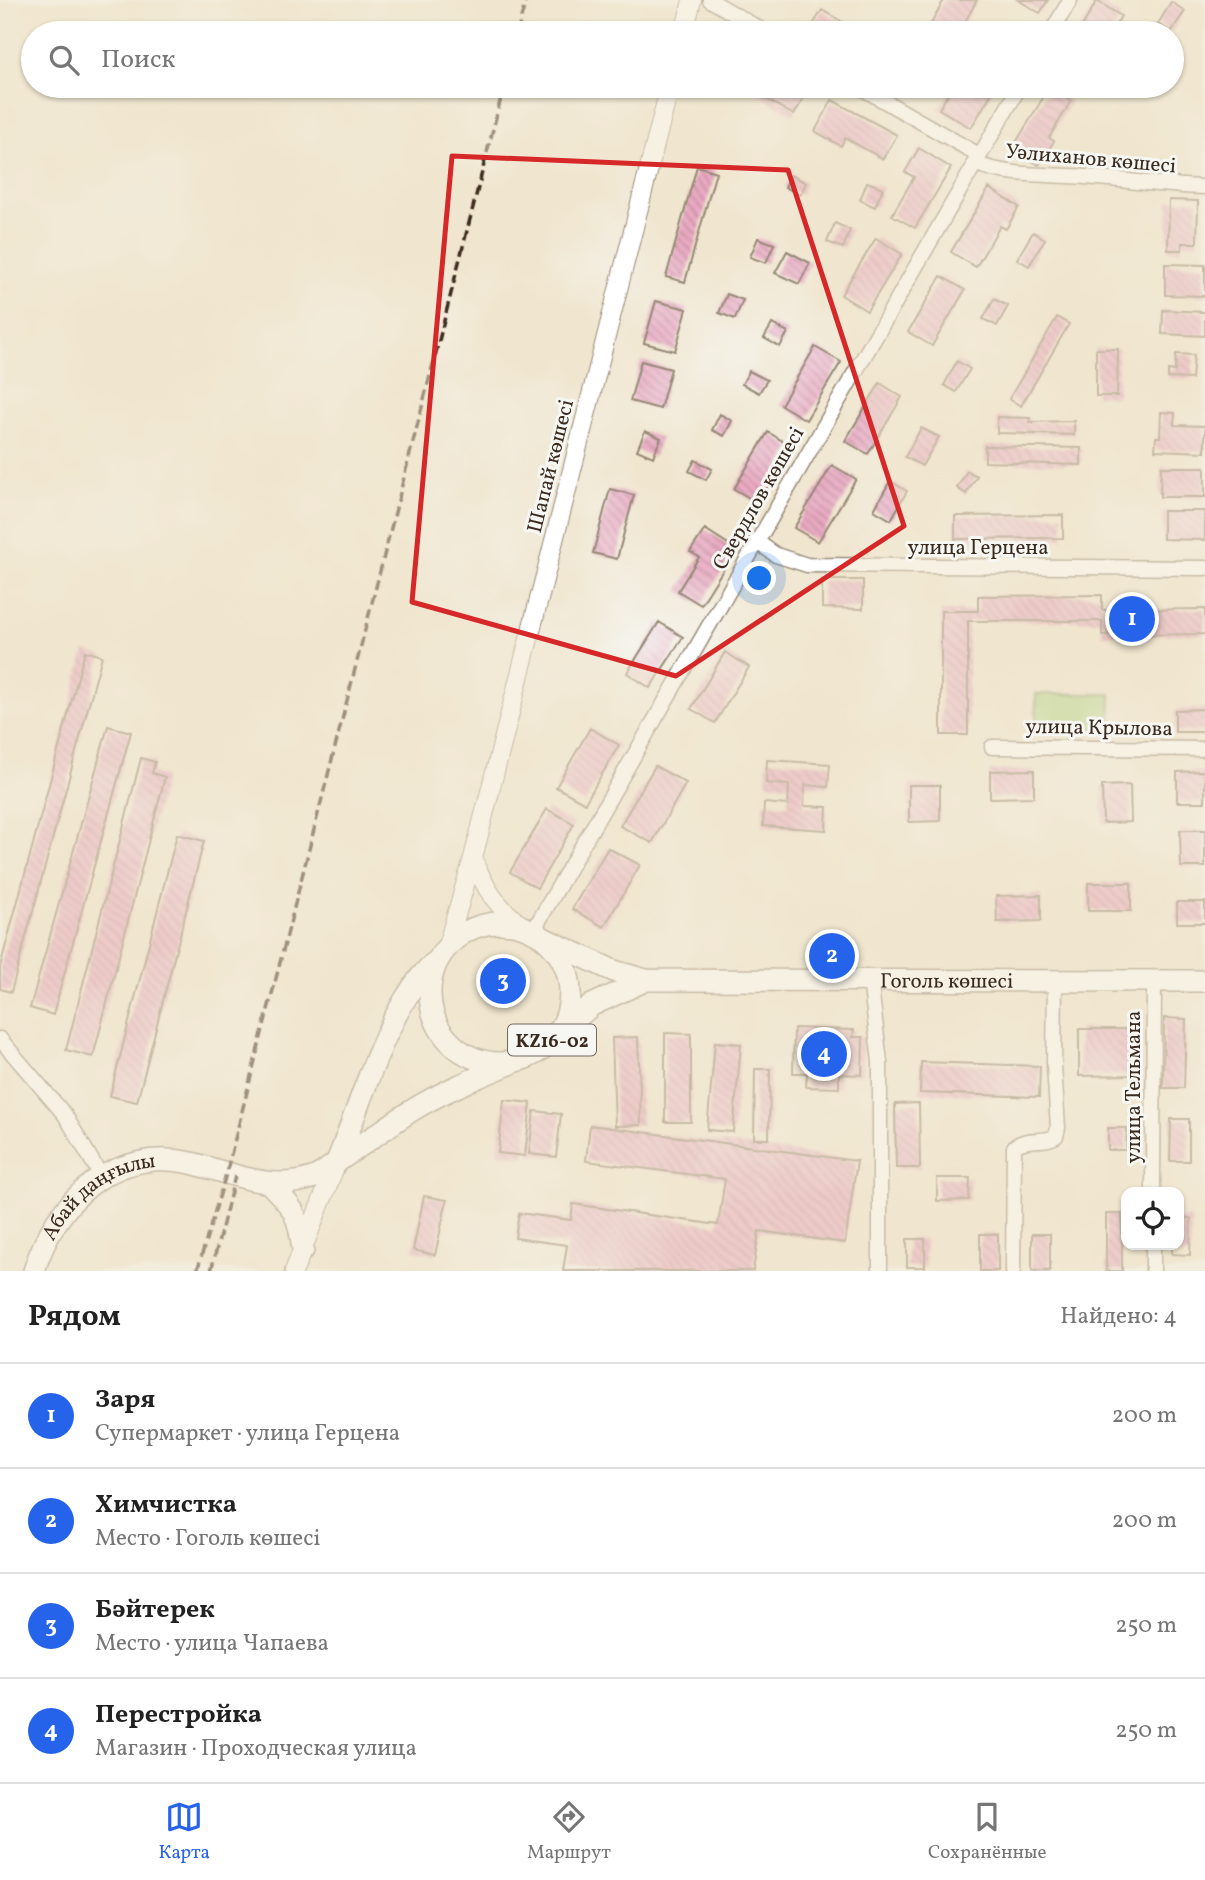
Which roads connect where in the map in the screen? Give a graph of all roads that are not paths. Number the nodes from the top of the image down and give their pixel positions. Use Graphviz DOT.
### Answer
graph roads {
  1 [pos="692,0"];
  2 [pos="710,0"];
  3 [pos="1070,0"];
  4 [pos="687,21"];
  5 [pos="746,21"];
  6 [pos="1058,21"];
  7 [pos="667,98"];
  8 [pos="877,98"];
  9 [pos="1013,98"];
  10 [pos="976,159"];
  11 [pos="1205,187"];
  12 [pos="756,541"];
  13 [pos="1205,568"];
  14 [pos="992,747"];
  15 [pos="1205,749"];
  16 [pos="473,858"];
  17 [pos="533,932"];
  18 [pos="442,954"];
  19 [pos="870,979"];
  20 [pos="1055,979"];
  21 [pos="646,980"];
  22 [pos="1154,981"];
  23 [pos="1205,981"];
  24 [pos="556,1036"];
  25 [pos="0,1039"];
  26 [pos="512,1063"];
  27 [pos="337,1162"];
  28 [pos="101,1176"];
  29 [pos="270,1184"];
  30 [pos="1153,1187"];
  31 [pos="303,1250"];
  32 [pos="1153,1250"];
  33 [pos="34,1271"];
  34 [pos="294,1271"];
  35 [pos="880,1271"];
  36 [pos="1013,1271"];
  37 [pos="1153,1271"];
  1 -- 4 [label="street"];
  2 -- 5 [label="street"];
  3 -- 6 [label="street"];
  7 -- 16 [label="street, Шапай көшесі"];
  8 -- 10 [label="street, Уәлиханов көшесі"];
  9 -- 10 [label="street, Свердлов көшесі"];
  10 -- 11 [label="street, Уәлиханов көшесі"];
  10 -- 12 [label="street, Свердлов көшесі"];
  12 -- 13 [label="street, улица Герцена"];
  12 -- 17 [label="street, Свердлов көшесі"];
  14 -- 15 [label="street, улица Крылова"];
  16 -- 17 [label="street"];
  16 -- 18 [label="street, Шапай көшесі"];
  17 -- 18 [label="main road"];
  17 -- 21 [label="main road"];
  17 -- 24 [label="main road, KZ16-02"];
  18 -- 26 [label="main road, KZ16-02"];
  18 -- 27 [label="main road"];
  19 -- 20 [label="main road, Гоголь көшесі"];
  19 -- 21 [label="main road, Гоголь көшесі"];
  19 -- 35 [label="street"];
  20 -- 22 [label="main road, Гоголь көшесі"];
  20 -- 36 [label="street"];
  21 -- 24 [label="main road"];
  22 -- 23 [label="main road, Гоголь көшесі"];
  22 -- 30 [label="street, улица Тельмана"];
  24 -- 26 [label="main road, KZ16-02"];
  25 -- 28 [label="street"];
  26 -- 27 [label="main road, KZ16-02"];
  27 -- 29 [label="main road, KZ16-02"];
  27 -- 31 [label="street"];
  28 -- 29 [label="main road, Абай даңғылы / KZ16-02"];
  28 -- 33 [label="main road, Абай даңғылы / KZ16-02"];
  29 -- 31 [label="main road"];
  31 -- 34 [label="street"];
  32 -- 37 [label="street"];
}
